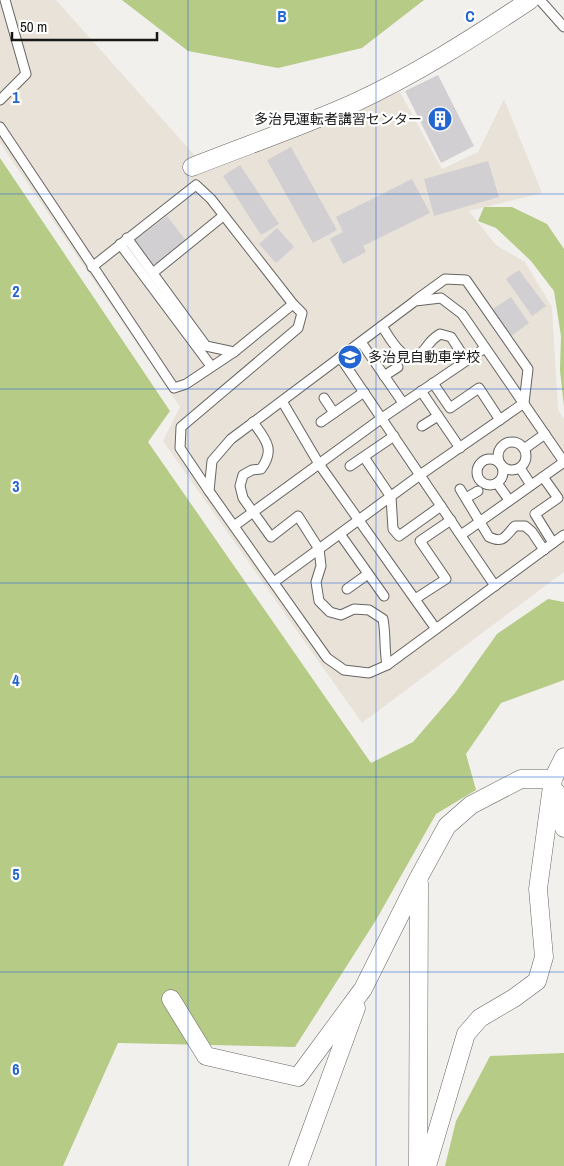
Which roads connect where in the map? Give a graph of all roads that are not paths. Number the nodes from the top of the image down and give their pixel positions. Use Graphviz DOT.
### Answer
graph roads {
  1 [pos="5,0"];
  2 [pos="530,0"];
  3 [pos="540,0"];
  4 [pos="564,27"];
  5 [pos="0,100"];
  6 [pos="0,127"];
  7 [pos="192,167"];
  8 [pos="223,216"];
  9 [pos="124,241"];
  10 [pos="92,267"];
  11 [pos="154,272"];
  12 [pos="415,301"];
  13 [pos="293,304"];
  14 [pos="382,326"];
  15 [pos="361,342"];
  16 [pos="485,348"];
  17 [pos="234,352"];
  18 [pos="340,357"];
  19 [pos="466,360"];
  20 [pos="211,366"];
  21 [pos="398,367"];
  22 [pos="384,376"];
  23 [pos="433,383"];
  24 [pos="421,391"];
  25 [pos="364,392"];
  26 [pos="324,398"];
  27 [pos="282,401"];
  28 [pos="524,403"];
  29 [pos="403,404"];
  30 [pos="334,413"];
  31 [pos="438,416"];
  32 [pos="382,418"];
  33 [pos="500,420"];
  34 [pos="253,422"];
  35 [pos="321,422"];
  36 [pos="422,426"];
  37 [pos="545,434"];
  38 [pos="394,436"];
  39 [pos="460,448"];
  40 [pos="524,449"];
  41 [pos="364,457"];
  42 [pos="564,462"];
  43 [pos="319,464"];
  44 [pos="501,465"];
  45 [pos="350,466"];
  46 [pos="520,468"];
  47 [pos="420,475"];
  48 [pos="543,477"];
  49 [pos="497,483"];
  50 [pos="532,485"];
  51 [pos="460,489"];
  52 [pos="209,491"];
  53 [pos="478,491"];
  54 [pos="391,497"];
  55 [pos="466,498"];
  56 [pos="509,500"];
  57 [pos="441,506"];
  58 [pos="253,512"];
  59 [pos="359,520"];
  60 [pos="451,520"];
  61 [pos="481,520"];
  62 [pos="234,526"];
  63 [pos="340,534"];
  64 [pos="461,535"];
  65 [pos="564,535"];
  66 [pos="554,543"];
  67 [pos="319,549"];
  68 [pos="544,550"];
  69 [pos="368,574"];
  70 [pos="274,582"];
  71 [pos="495,586"];
  72 [pos="347,589"];
  73 [pos="384,596"];
  74 [pos="415,599"];
  75 [pos="436,629"];
  76 [pos="387,664"];
  77 [pos="564,757"];
  78 [pos="553,779"];
  79 [pos="564,828"];
  80 [pos="419,877"];
  81 [pos="363,989"];
  82 [pos="171,999"];
  83 [pos="298,1166"];
  84 [pos="418,1166"];
  85 [pos="427,1166"];
  1 -- 5 [label="lane"];
  2 -- 7 [label="street"];
  3 -- 4 [label="lane"];
  6 -- 10 [label="lane"];
  8 -- 9 [label="lane"];
  8 -- 11 [label="lane"];
  8 -- 13 [label="lane"];
  9 -- 10 [label="lane"];
  9 -- 11 [label="lane"];
  9 -- 20 [label="lane"];
  10 -- 20 [label="lane"];
  11 -- 17 [label="lane"];
  12 -- 14 [label="lane"];
  12 -- 16 [label="lane"];
  12 -- 28 [label="lane"];
  13 -- 17 [label="lane"];
  13 -- 52 [label="lane"];
  14 -- 15 [label="lane"];
  14 -- 19 [label="lane"];
  15 -- 18 [label="lane"];
  15 -- 22 [label="lane"];
  16 -- 19 [label="lane"];
  16 -- 28 [label="lane"];
  17 -- 20 [label="lane"];
  18 -- 25 [label="lane"];
  18 -- 27 [label="lane"];
  19 -- 23 [label="lane"];
  21 -- 22 [label="lane"];
  22 -- 29 [label="lane"];
  23 -- 24 [label="lane"];
  23 -- 33 [label="lane"];
  24 -- 29 [label="lane"];
  24 -- 31 [label="lane"];
  25 -- 30 [label="lane"];
  25 -- 32 [label="lane"];
  26 -- 30 [label="lane"];
  27 -- 34 [label="lane"];
  27 -- 43 [label="lane"];
  28 -- 33 [label="lane"];
  28 -- 37 [label="lane"];
  29 -- 32 [label="lane"];
  30 -- 35 [label="lane"];
  31 -- 36 [label="lane"];
  31 -- 39 [label="lane"];
  32 -- 38 [label="lane"];
  32 -- 43 [label="lane"];
  33 -- 39 [label="lane"];
  34 -- 52 [label="lane"];
  34 -- 58 [label="lane"];
  37 -- 40 [label="lane"];
  37 -- 42 [label="lane"];
  38 -- 41 [label="lane"];
  38 -- 47 [label="lane"];
  39 -- 47 [label="lane"];
  40 -- 44 [label="lane"];
  40 -- 46 [label="lane"];
  41 -- 45 [label="lane"];
  41 -- 54 [label="lane"];
  42 -- 48 [label="lane"];
  43 -- 58 [label="lane"];
  43 -- 59 [label="lane"];
  44 -- 46 [label="lane"];
  44 -- 49 [label="lane"];
  44 -- 49 [label="lane"];
  46 -- 50 [label="lane"];
  47 -- 54 [label="lane"];
  47 -- 57 [label="lane"];
  48 -- 50 [label="lane"];
  48 -- 66 [label="lane"];
  49 -- 56 [label="lane"];
  50 -- 56 [label="lane"];
  51 -- 55 [label="lane"];
  52 -- 62 [label="lane"];
  53 -- 55 [label="lane"];
  54 -- 57 [label="lane"];
  54 -- 59 [label="lane"];
  55 -- 61 [label="lane"];
  56 -- 61 [label="lane"];
  57 -- 60 [label="lane"];
  58 -- 62 [label="lane"];
  58 -- 67 [label="lane"];
  59 -- 63 [label="lane"];
  59 -- 74 [label="lane"];
  60 -- 64 [label="lane"];
  60 -- 74 [label="lane"];
  61 -- 64 [label="lane"];
  61 -- 68 [label="lane"];
  62 -- 70 [label="lane"];
  63 -- 67 [label="lane"];
  63 -- 69 [label="lane"];
  64 -- 71 [label="lane"];
  65 -- 66 [label="lane"];
  66 -- 68 [label="lane"];
  67 -- 70 [label="lane"];
  67 -- 76 [label="lane"];
  68 -- 71 [label="lane"];
  69 -- 72 [label="lane"];
  69 -- 73 [label="lane"];
  70 -- 76 [label="lane"];
  71 -- 75 [label="lane"];
  74 -- 75 [label="lane"];
  75 -- 76 [label="lane"];
  77 -- 78 [label="street"];
  78 -- 79 [label="street"];
  78 -- 80 [label="street"];
  78 -- 85 [label="street"];
  80 -- 81 [label="street"];
  80 -- 84 [label="street"];
  81 -- 82 [label="street"];
  81 -- 83 [label="street"];
}
